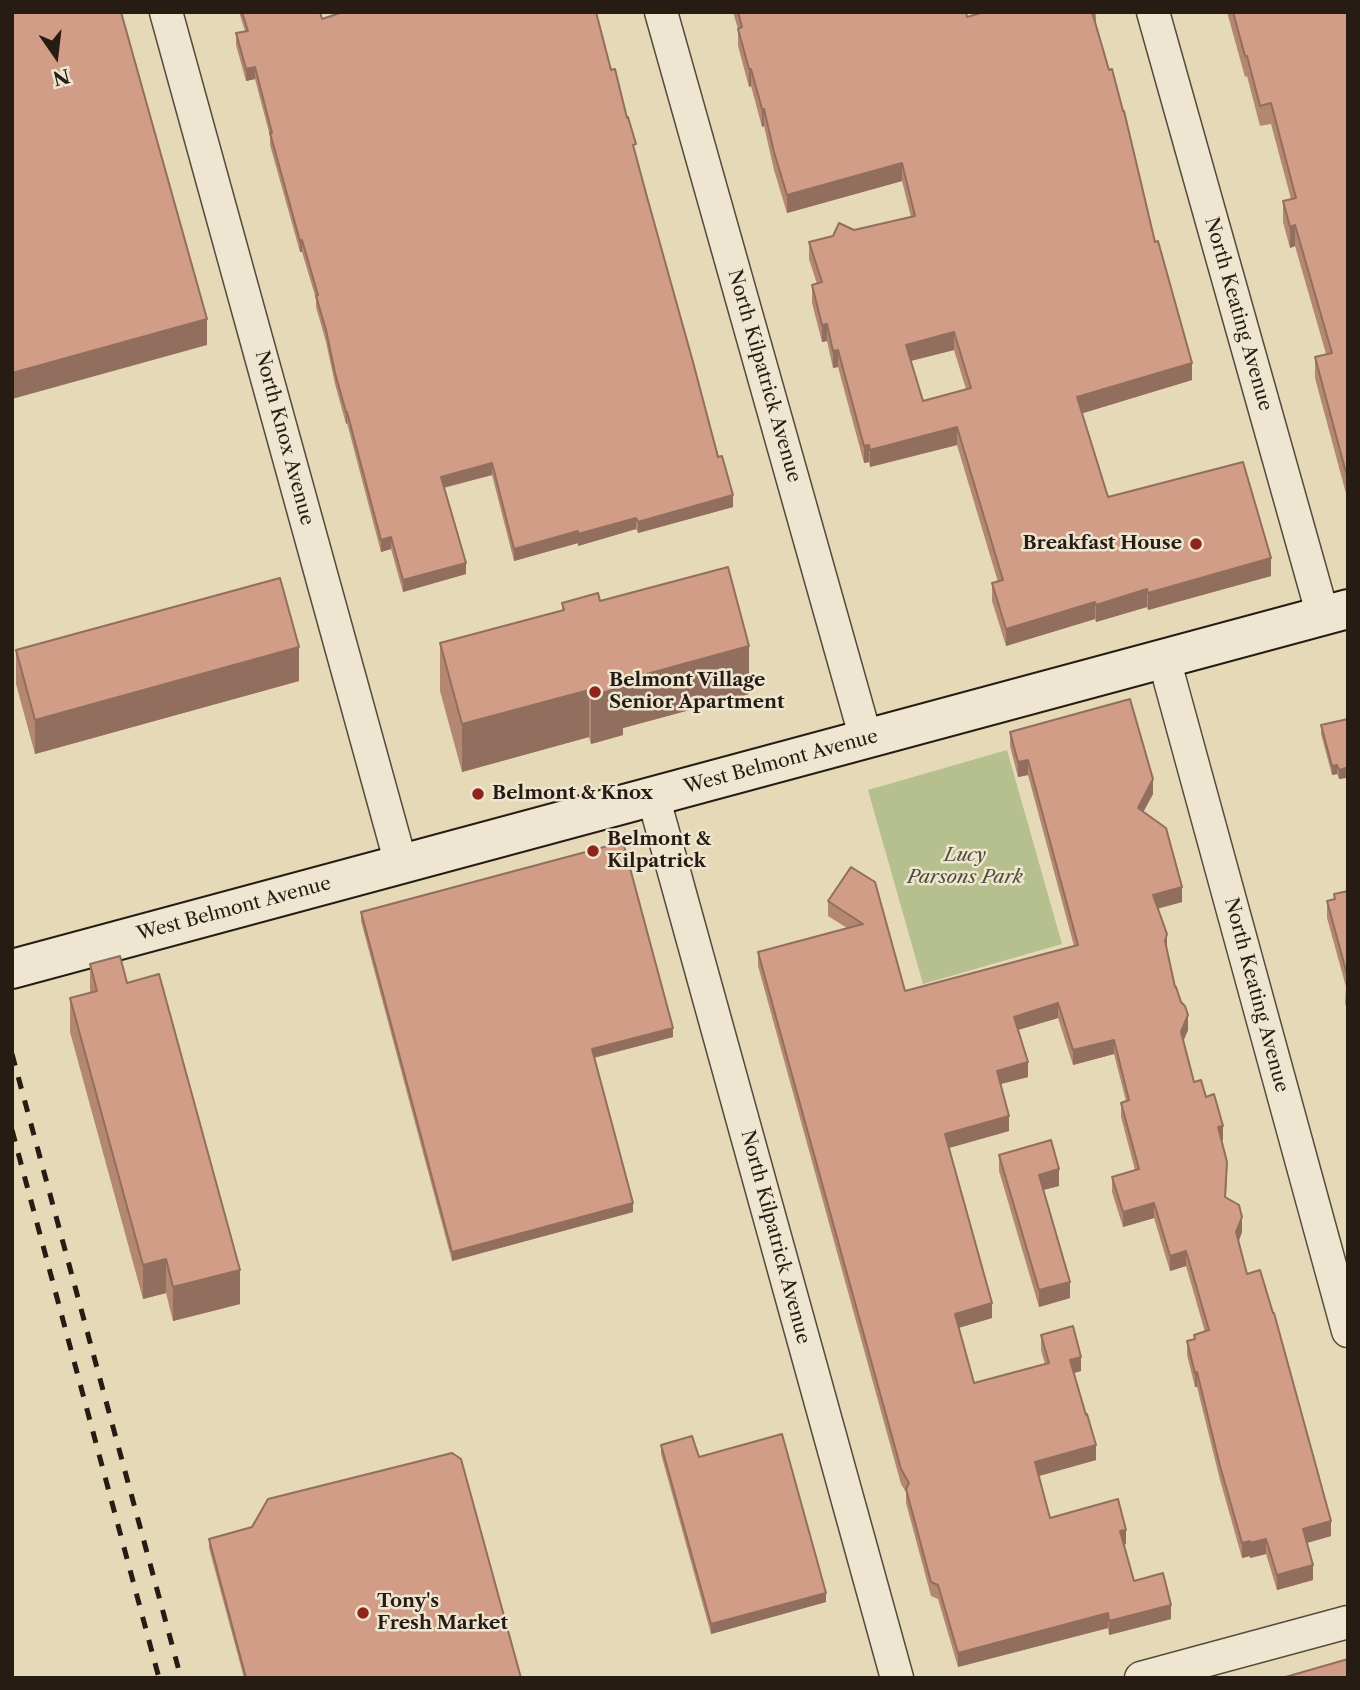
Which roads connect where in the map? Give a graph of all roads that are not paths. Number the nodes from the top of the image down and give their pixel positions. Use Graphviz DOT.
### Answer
graph roads {
  1 [pos="166,12"];
  2 [pos="661,12"];
  3 [pos="1153,12"];
  4 [pos="1335,613"];
  5 [pos="1164,659"];
  6 [pos="866,739"];
  7 [pos="653,796"];
  8 [pos="401,864"];
  9 [pos="12,969"];
  10 [pos="1348,1331"];
  11 [pos="1348,1622"];
  12 [pos="897,1678"];
  13 [pos="1141,1678"];
  1 -- 8 [label="street, North Knox Avenue"];
  2 -- 6 [label="street, North Kilpatrick Avenue"];
  3 -- 4 [label="street, North Keating Avenue"];
  4 -- 5 [label="main road, West Belmont Avenue"];
  5 -- 6 [label="main road, West Belmont Avenue"];
  5 -- 10 [label="street, North Keating Avenue"];
  6 -- 7 [label="main road, West Belmont Avenue"];
  7 -- 8 [label="main road, West Belmont Avenue"];
  7 -- 12 [label="street, North Kilpatrick Avenue"];
  8 -- 9 [label="main road, West Belmont Avenue"];
  11 -- 13 [label="street"];
}
